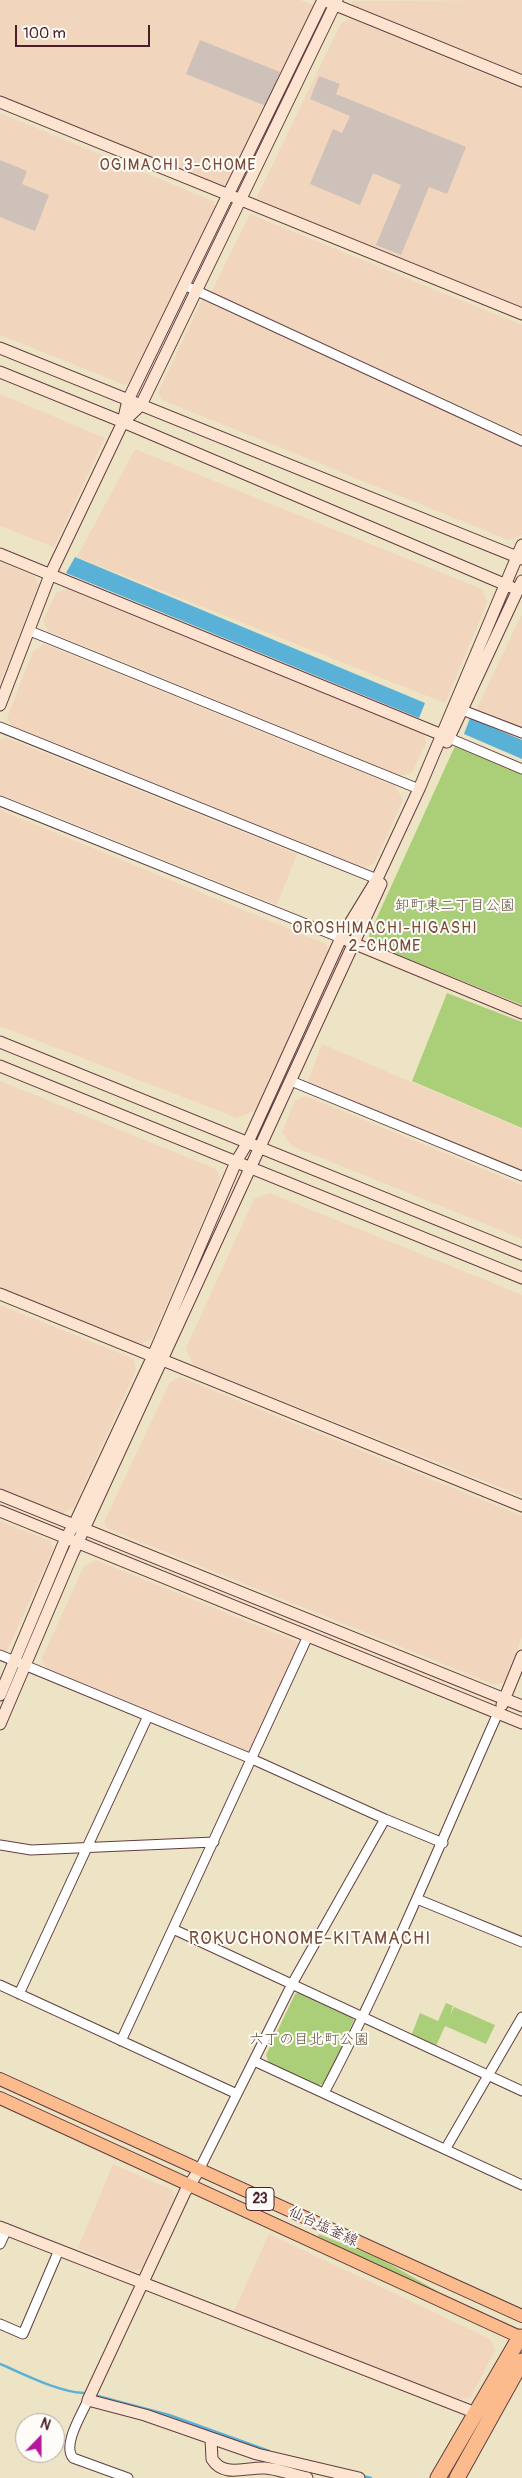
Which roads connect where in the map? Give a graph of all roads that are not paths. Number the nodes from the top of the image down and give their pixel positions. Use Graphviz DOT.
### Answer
graph roads {
  1 [pos="330,1"];
  2 [pos="522,81"];
  3 [pos="0,102"];
  4 [pos="227,196"];
  5 [pos="239,201"];
  6 [pos="184,286"];
  7 [pos="196,291"];
  8 [pos="522,314"];
  9 [pos="0,348"];
  10 [pos="0,372"];
  11 [pos="128,400"];
  12 [pos="141,405"];
  13 [pos="123,422"];
  14 [pos="522,441"];
  15 [pos="522,545"];
  16 [pos="0,554"];
  17 [pos="519,558"];
  18 [pos="50,575"];
  19 [pos="506,584"];
  20 [pos="521,587"];
  21 [pos="30,631"];
  22 [pos="0,705"];
  23 [pos="459,708"];
  24 [pos="0,727"];
  25 [pos="522,733"];
  26 [pos="445,737"];
  27 [pos="522,769"];
  28 [pos="419,789"];
  29 [pos="0,801"];
  30 [pos="377,879"];
  31 [pos="341,938"];
  32 [pos="354,943"];
  33 [pos="522,1013"];
  34 [pos="0,1042"];
  35 [pos="0,1066"];
  36 [pos="292,1081"];
  37 [pos="248,1142"];
  38 [pos="260,1147"];
  39 [pos="236,1162"];
  40 [pos="250,1168"];
  41 [pos="522,1176"];
  42 [pos="522,1254"];
  43 [pos="522,1278"];
  44 [pos="0,1294"];
  45 [pos="158,1358"];
  46 [pos="0,1495"];
  47 [pos="522,1506"];
  48 [pos="0,1511"];
  49 [pos="79,1527"];
  50 [pos="66,1538"];
  51 [pos="78,1542"];
  52 [pos="308,1636"];
  53 [pos="0,1655"];
  54 [pos="522,1656"];
  55 [pos="15,1661"];
  56 [pos="27,1665"];
  57 [pos="0,1695"];
  58 [pos="505,1699"];
  59 [pos="522,1706"];
  60 [pos="498,1713"];
  61 [pos="148,1716"];
  62 [pos="522,1723"];
  63 [pos="0,1724"];
  64 [pos="252,1759"];
  65 [pos="384,1819"];
  66 [pos="214,1842"];
  67 [pos="443,1843"];
  68 [pos="0,1845"];
  69 [pos="87,1846"];
  70 [pos="417,1899"];
  71 [pos="173,1929"];
  72 [pos="522,1942"];
  73 [pos="292,1984"];
  74 [pos="0,1985"];
  75 [pos="19,1994"];
  76 [pos="364,2017"];
  77 [pos="522,2017"];
  78 [pos="122,2041"];
  79 [pos="254,2061"];
  80 [pos="487,2076"];
  81 [pos="0,2079"];
  82 [pos="522,2091"];
  83 [pos="324,2093"];
  84 [pos="237,2094"];
  85 [pos="0,2098"];
  86 [pos="446,2148"];
  87 [pos="199,2170"];
  88 [pos="189,2183"];
  89 [pos="522,2185"];
  90 [pos="3,2228"];
  91 [pos="0,2244"];
  92 [pos="59,2250"];
  93 [pos="143,2282"];
  94 [pos="522,2316"];
  95 [pos="0,2324"];
  96 [pos="521,2336"];
  97 [pos="522,2361"];
  98 [pos="88,2400"];
  99 [pos="476,2413"];
  100 [pos="211,2439"];
  101 [pos="107,2474"];
  102 [pos="128,2478"];
  103 [pos="307,2478"];
  104 [pos="359,2478"];
  105 [pos="438,2478"];
  106 [pos="457,2478"];
  1 -- 2 [label="street"];
  1 -- 4 [label="street"];
  1 -- 5 [label="street"];
  3 -- 4 [label="street"];
  4 -- 5 [label="street"];
  4 -- 6 [label="street"];
  5 -- 7 [label="street"];
  5 -- 8 [label="street"];
  6 -- 7 [label="street"];
  6 -- 11 [label="street"];
  7 -- 12 [label="street"];
  7 -- 14 [label="street"];
  9 -- 11 [label="street"];
  10 -- 13 [label="street"];
  11 -- 12 [label="street"];
  11 -- 13 [label="street"];
  12 -- 13 [label="street"];
  12 -- 17 [label="street"];
  13 -- 18 [label="street"];
  13 -- 19 [label="street"];
  15 -- 17 [label="street"];
  16 -- 18 [label="street"];
  17 -- 19 [label="street"];
  18 -- 21 [label="street"];
  18 -- 26 [label="street"];
  19 -- 20 [label="street"];
  19 -- 23 [label="street"];
  20 -- 23 [label="street"];
  21 -- 22 [label="street"];
  21 -- 28 [label="street"];
  23 -- 25 [label="street"];
  23 -- 26 [label="street"];
  24 -- 30 [label="street"];
  26 -- 27 [label="street"];
  26 -- 28 [label="street"];
  26 -- 32 [label="street"];
  28 -- 30 [label="street"];
  29 -- 31 [label="street"];
  30 -- 31 [label="street"];
  31 -- 32 [label="street"];
  31 -- 37 [label="street"];
  32 -- 33 [label="street"];
  32 -- 36 [label="street"];
  34 -- 37 [label="street"];
  35 -- 39 [label="street"];
  36 -- 38 [label="street"];
  36 -- 41 [label="street"];
  37 -- 38 [label="street"];
  37 -- 39 [label="street"];
  38 -- 40 [label="street"];
  38 -- 42 [label="street"];
  39 -- 40 [label="street"];
  39 -- 45 [label="street"];
  40 -- 43 [label="street"];
  40 -- 45 [label="street"];
  44 -- 45 [label="street"];
  45 -- 47 [label="street"];
  45 -- 49 [label="street"];
  46 -- 49 [label="street"];
  48 -- 50 [label="street"];
  49 -- 50 [label="street"];
  49 -- 51 [label="street"];
  49 -- 58 [label="street"];
  50 -- 51 [label="street"];
  50 -- 55 [label="street"];
  51 -- 52 [label="street"];
  51 -- 56 [label="street"];
  52 -- 60 [label="street"];
  52 -- 64 [label="street"];
  53 -- 55 [label="street"];
  54 -- 58 [label="street"];
  55 -- 56 [label="street"];
  55 -- 57 [label="street"];
  56 -- 61 [label="street"];
  56 -- 63 [label="street"];
  58 -- 59 [label="street"];
  58 -- 60 [label="street"];
  60 -- 62 [label="street"];
  60 -- 67 [label="street"];
  61 -- 64 [label="street"];
  61 -- 69 [label="street"];
  64 -- 65 [label="street"];
  64 -- 66 [label="street"];
  65 -- 67 [label="street"];
  65 -- 73 [label="street"];
  66 -- 69 [label="street"];
  66 -- 71 [label="street"];
  67 -- 70 [label="street"];
  68 -- 69 [label="street"];
  69 -- 75 [label="street"];
  70 -- 72 [label="street"];
  70 -- 76 [label="street"];
  71 -- 73 [label="street"];
  71 -- 78 [label="street"];
  73 -- 76 [label="street"];
  73 -- 79 [label="street"];
  74 -- 75 [label="street"];
  75 -- 78 [label="street"];
  76 -- 80 [label="street"];
  76 -- 83 [label="street"];
  77 -- 80 [label="street"];
  78 -- 84 [label="street"];
  79 -- 83 [label="street"];
  79 -- 84 [label="street"];
  80 -- 82 [label="street"];
  80 -- 86 [label="street"];
  81 -- 87 [label="main road, 仙台塩釜線 / 23"];
  83 -- 86 [label="street"];
  84 -- 87 [label="street"];
  85 -- 88 [label="main road, 仙台塩釜線 / 23"];
  86 -- 89 [label="street"];
  87 -- 88 [label="street"];
  87 -- 94 [label="main road, 仙台塩釜線 / 23"];
  88 -- 93 [label="street"];
  88 -- 96 [label="main road, 仙台塩釜線 / 23"];
  90 -- 91 [label="street"];
  90 -- 92 [label="street"];
  92 -- 93 [label="street"];
  92 -- 95 [label="street"];
  93 -- 98 [label="street"];
  93 -- 99 [label="street"];
  96 -- 99 [label="highway"];
  97 -- 106 [label="highway"];
  98 -- 100 [label="street"];
  98 -- 101 [label="street"];
  99 -- 105 [label="highway"];
  100 -- 103 [label="street"];
  100 -- 104 [label="street"];
  101 -- 102 [label="street"];
}
